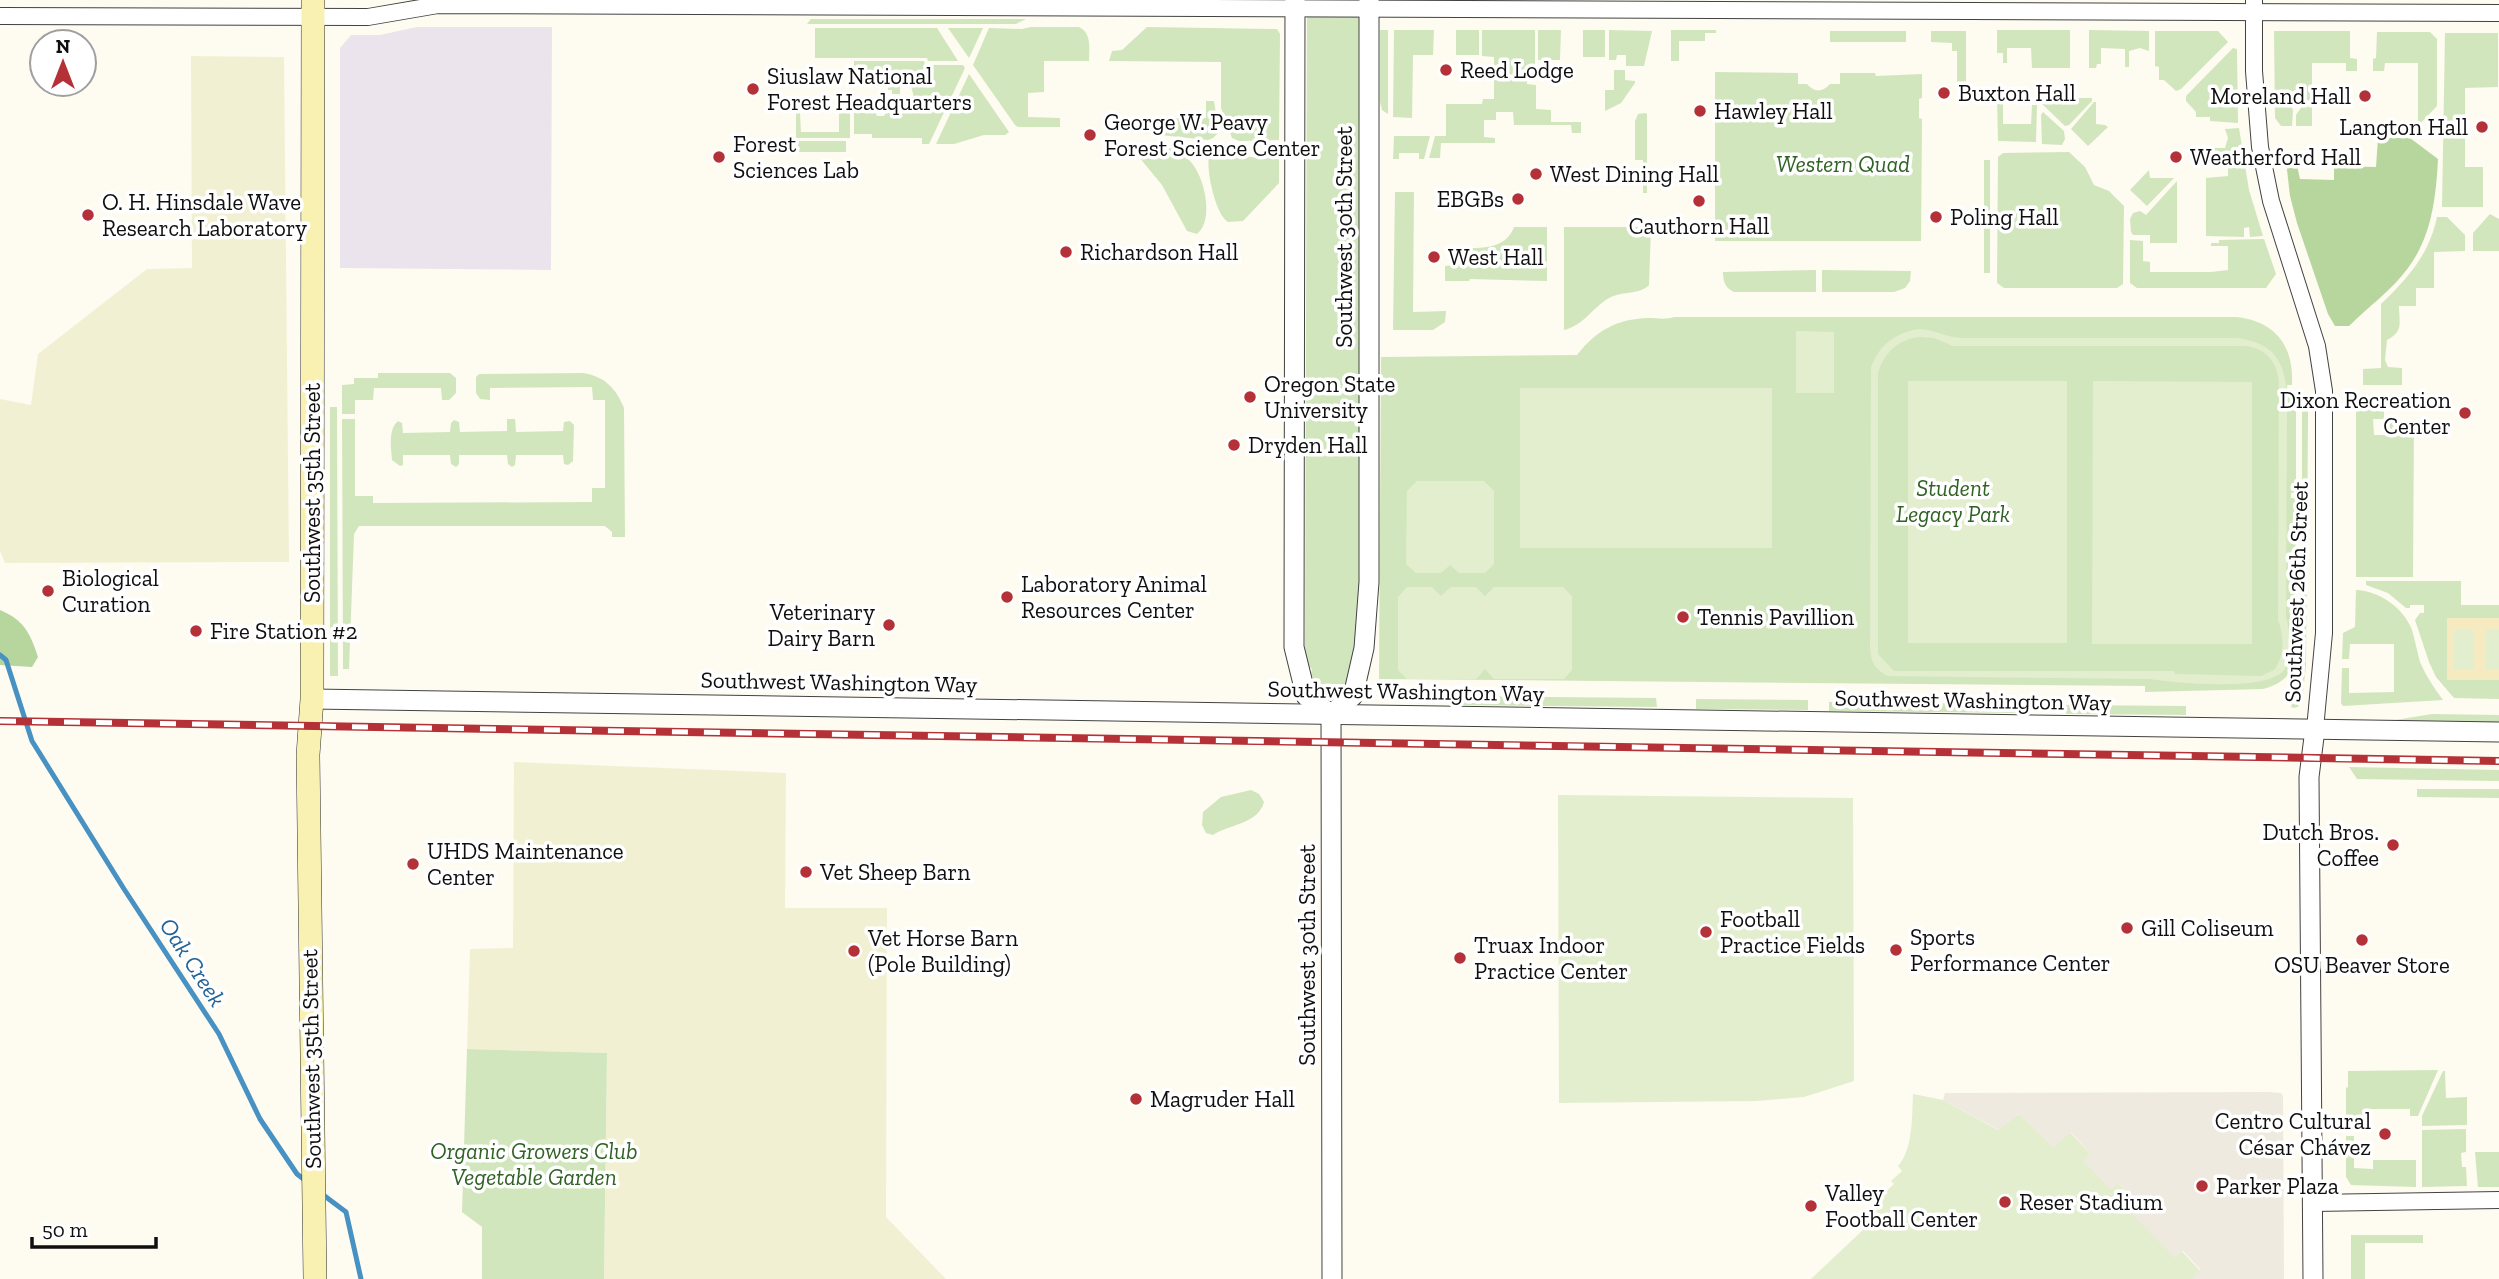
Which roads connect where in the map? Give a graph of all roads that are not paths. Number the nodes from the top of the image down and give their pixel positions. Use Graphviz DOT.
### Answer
graph roads {
  1 [pos="1369,4"];
  2 [pos="1295,5"];
  3 [pos="2253,6"];
  4 [pos="313,8"];
  5 [pos="2499,13"];
  6 [pos="0,16"];
  7 [pos="312,699"];
  8 [pos="1331,714"];
  9 [pos="2315,729"];
  10 [pos="2499,732"];
  11 [pos="2499,1200"];
  12 [pos="2313,1203"];
  13 [pos="315,1279"];
  14 [pos="1332,1279"];
  15 [pos="2313,1279"];
  1 -- 2 [label="street"];
  1 -- 3 [label="street"];
  1 -- 8 [label="street, Southwest 30th Street"];
  2 -- 4 [label="street"];
  2 -- 8 [label="street"];
  3 -- 5 [label="street"];
  3 -- 9 [label="street, Southwest 26th Street"];
  4 -- 6 [label="street"];
  4 -- 7 [label="main road, Southwest 35th Street"];
  7 -- 8 [label="street, Southwest Washington Way"];
  7 -- 13 [label="main road, Southwest 35th Street"];
  8 -- 9 [label="street, Southwest Washington Way"];
  8 -- 14 [label="street, Southwest 30th Street"];
  9 -- 10 [label="street, Southwest Washington Way"];
  9 -- 12 [label="street, Southwest 26th Street"];
  11 -- 12 [label="street"];
  12 -- 15 [label="street, Southwest 26th Street"];
}
